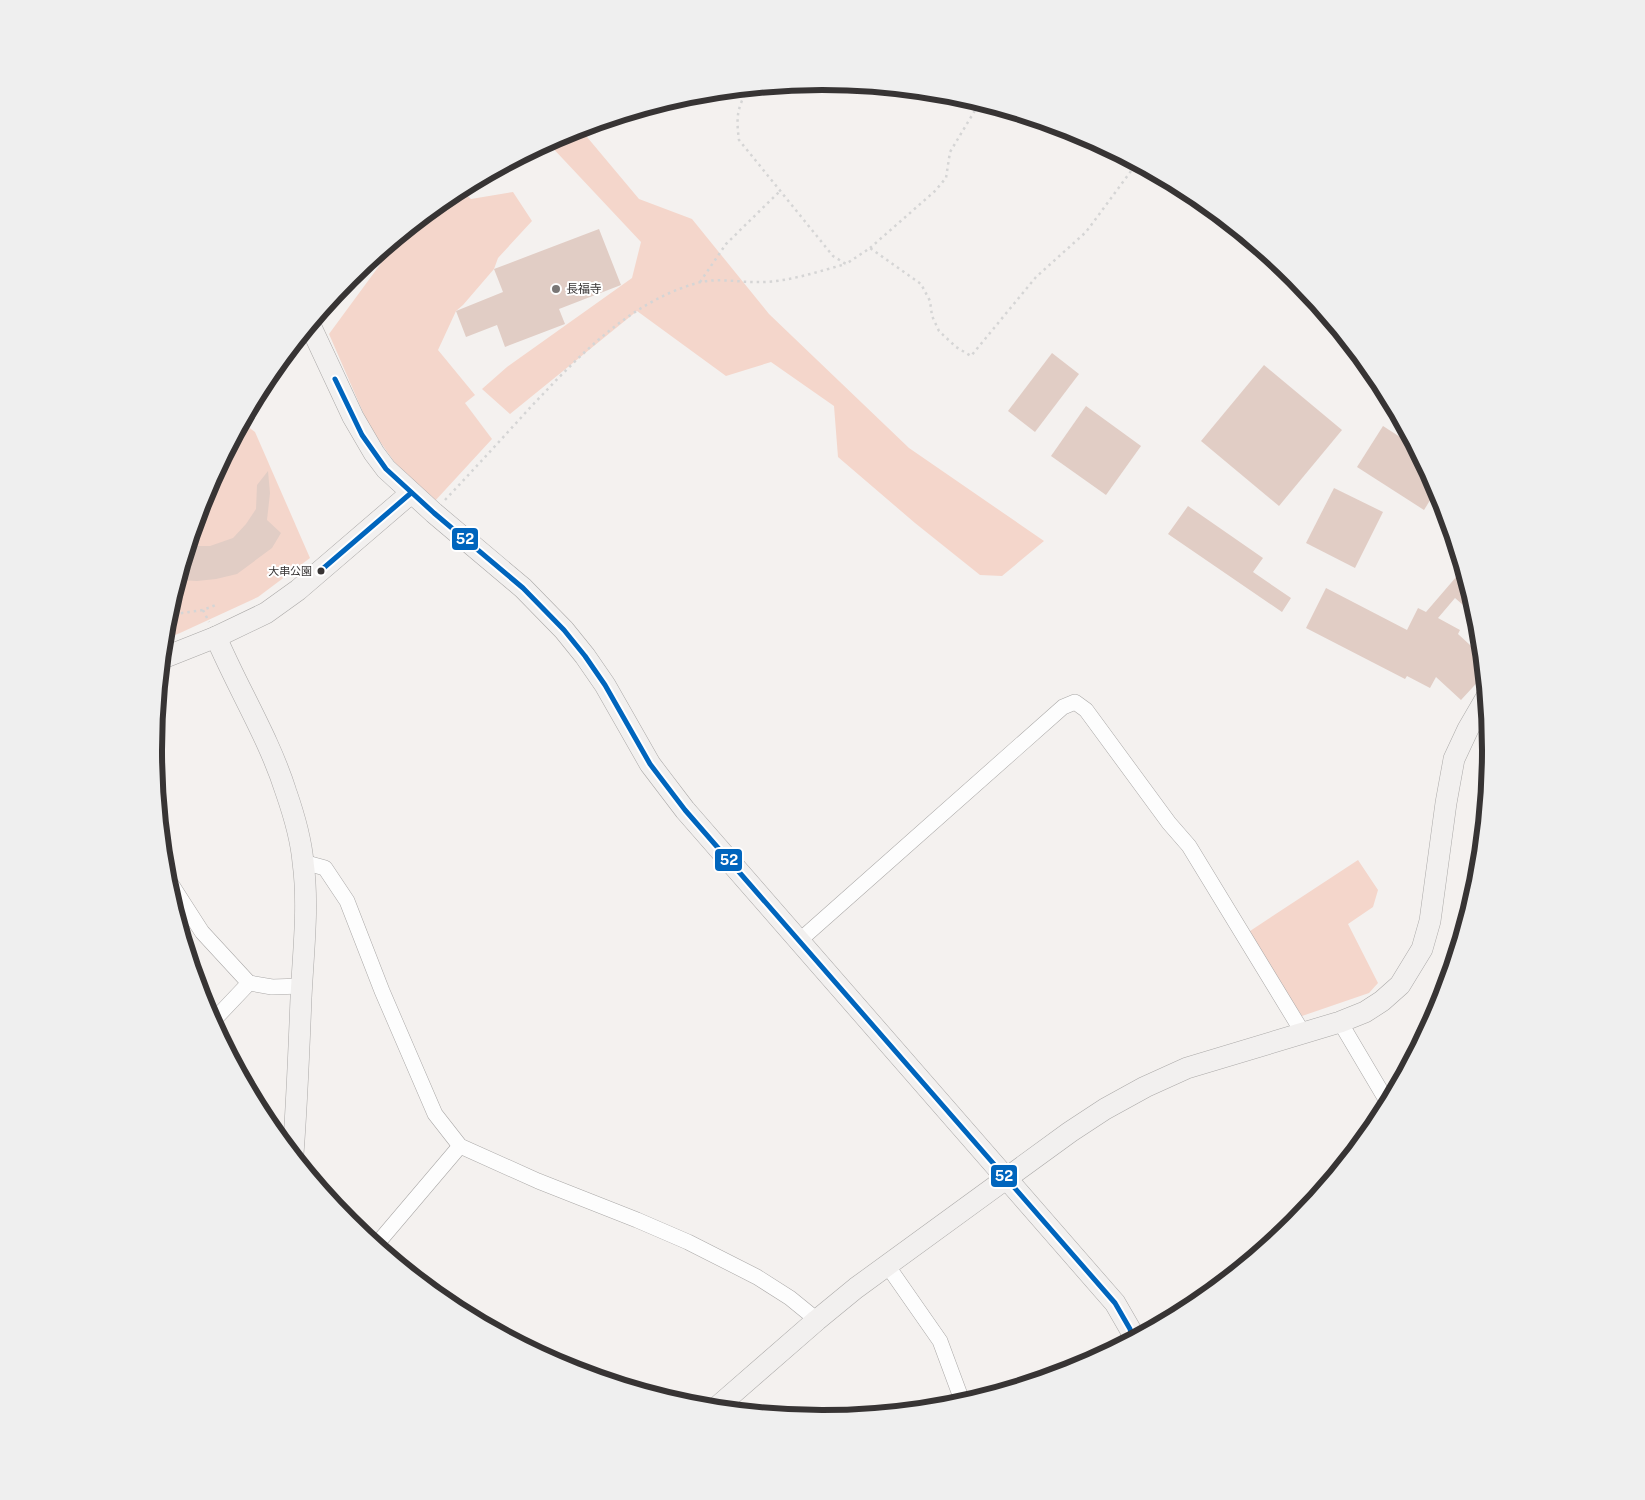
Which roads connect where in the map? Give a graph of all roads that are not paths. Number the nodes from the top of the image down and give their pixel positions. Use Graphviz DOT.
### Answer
graph roads {
  1 [pos="313,331"];
  2 [pos="411,493"];
  3 [pos="216,637"];
  4 [pos="169,655"];
  5 [pos="1481,707"];
  6 [pos="303,862"];
  7 [pos="180,899"];
  8 [pos="799,941"];
  9 [pos="249,983"];
  10 [pos="302,986"];
  11 [pos="219,1016"];
  12 [pos="1340,1022"];
  13 [pos="1303,1033"];
  14 [pos="1384,1096"];
  15 [pos="294,1145"];
  16 [pos="460,1146"];
  17 [pos="1007,1178"];
  18 [pos="380,1240"];
  19 [pos="887,1265"];
  20 [pos="816,1320"];
  21 [pos="1131,1333"];
  22 [pos="960,1395"];
  23 [pos="723,1402"];
  1 -- 2 [label="street"];
  2 -- 3 [label="street"];
  2 -- 8 [label="street"];
  3 -- 4 [label="street"];
  3 -- 6 [label="street"];
  5 -- 12 [label="street"];
  6 -- 10 [label="street"];
  6 -- 16 [label="street"];
  7 -- 9 [label="street"];
  8 -- 13 [label="street"];
  8 -- 17 [label="street"];
  9 -- 10 [label="street"];
  9 -- 11 [label="street"];
  10 -- 15 [label="street"];
  12 -- 13 [label="street"];
  12 -- 14 [label="street"];
  13 -- 17 [label="street"];
  16 -- 18 [label="street"];
  16 -- 20 [label="street"];
  17 -- 19 [label="street"];
  17 -- 21 [label="street"];
  19 -- 20 [label="street"];
  19 -- 22 [label="street"];
  20 -- 23 [label="street"];
}
